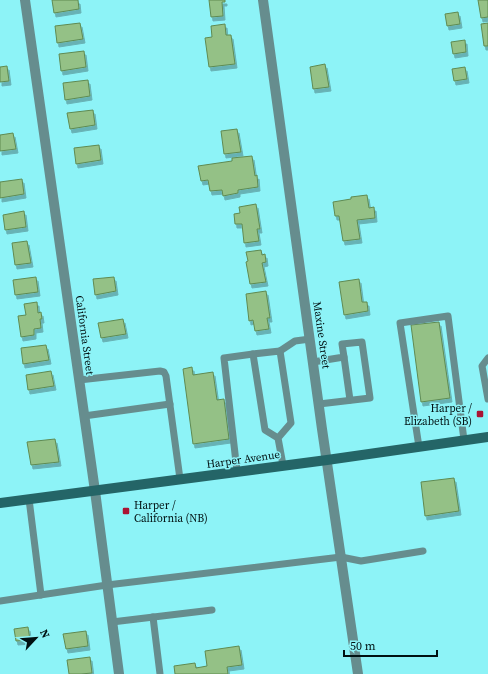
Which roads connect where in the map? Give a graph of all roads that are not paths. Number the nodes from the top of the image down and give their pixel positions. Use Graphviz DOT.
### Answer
graph roads {
  1 [pos="26,0"];
  2 [pos="263,0"];
  3 [pos="310,339"];
  4 [pos="280,351"];
  5 [pos="253,354"];
  6 [pos="344,357"];
  7 [pos="488,358"];
  8 [pos="313,362"];
  9 [pos="79,380"];
  10 [pos="488,399"];
  11 [pos="350,400"];
  12 [pos="170,404"];
  13 [pos="319,404"];
  14 [pos="84,416"];
  15 [pos="488,437"];
  16 [pos="278,438"];
  17 [pos="464,440"];
  18 [pos="419,447"];
  19 [pos="327,460"];
  20 [pos="283,465"];
  21 [pos="237,471"];
  22 [pos="180,479"];
  23 [pos="94,491"];
  24 [pos="29,499"];
  25 [pos="0,503"];
  26 [pos="423,551"];
  27 [pos="341,558"];
  28 [pos="107,585"];
  29 [pos="42,595"];
  30 [pos="0,601"];
  31 [pos="212,610"];
  32 [pos="153,617"];
  33 [pos="112,622"];
  34 [pos="119,674"];
  35 [pos="160,674"];
  36 [pos="358,674"];
  1 -- 9 [label="street, California Street"];
  2 -- 3 [label="street, Maxine Street"];
  3 -- 4 [label="lane"];
  3 -- 8 [label="street, Maxine Street"];
  4 -- 5 [label="lane"];
  4 -- 16 [label="lane"];
  5 -- 16 [label="lane"];
  5 -- 21 [label="lane"];
  6 -- 8 [label="lane"];
  6 -- 11 [label="lane"];
  6 -- 11 [label="lane"];
  7 -- 10 [label="lane"];
  8 -- 13 [label="street, Maxine Street"];
  9 -- 12 [label="lane"];
  9 -- 14 [label="street, California Street"];
  11 -- 13 [label="lane"];
  12 -- 14 [label="lane"];
  12 -- 22 [label="lane"];
  13 -- 19 [label="street, Maxine Street"];
  14 -- 23 [label="street, California Street"];
  15 -- 17 [label="main road, Harper Avenue"];
  16 -- 20 [label="lane"];
  17 -- 18 [label="main road, Harper Avenue"];
  17 -- 18 [label="lane"];
  18 -- 19 [label="main road, Harper Avenue"];
  19 -- 20 [label="main road, Harper Avenue"];
  19 -- 27 [label="street, Maxine Street"];
  20 -- 21 [label="main road, Harper Avenue"];
  21 -- 22 [label="main road, Harper Avenue"];
  22 -- 23 [label="main road, Harper Avenue"];
  23 -- 24 [label="main road, Harper Avenue"];
  23 -- 28 [label="street, California Street"];
  24 -- 25 [label="main road, Harper Avenue"];
  24 -- 29 [label="lane"];
  26 -- 27 [label="lane"];
  27 -- 28 [label="lane"];
  27 -- 36 [label="street, Maxine Street"];
  28 -- 29 [label="lane"];
  28 -- 33 [label="street, California Street"];
  29 -- 30 [label="lane"];
  31 -- 32 [label="lane"];
  32 -- 33 [label="lane"];
  32 -- 35 [label="lane"];
  33 -- 34 [label="street, California Street"];
}
